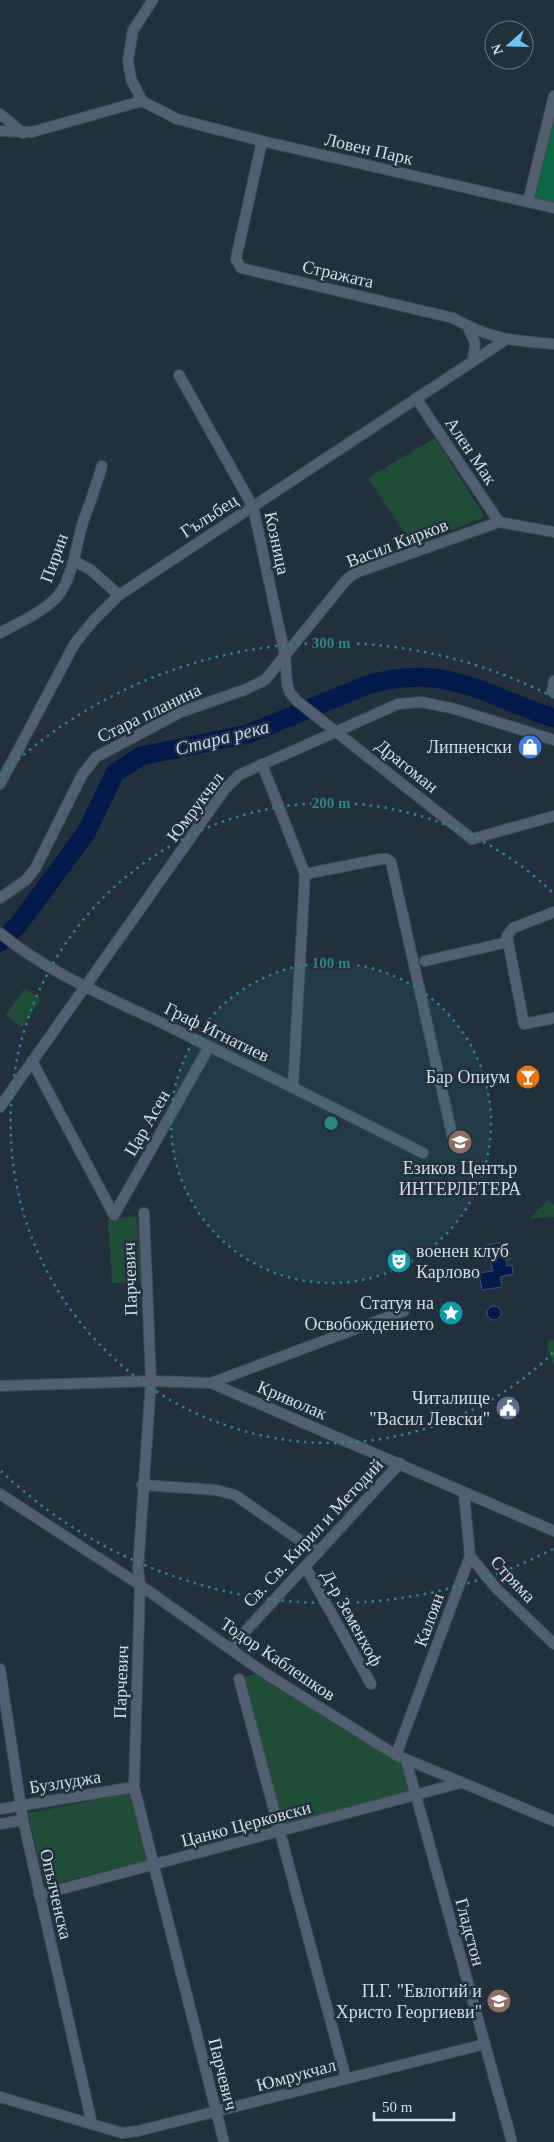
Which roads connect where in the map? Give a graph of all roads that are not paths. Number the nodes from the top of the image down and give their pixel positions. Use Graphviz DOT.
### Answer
graph roads {
  1 [pos="153,0"];
  2 [pos="554,96"];
  3 [pos="142,101"];
  4 [pos="0,114"];
  5 [pos="0,131"];
  6 [pos="24,133"];
  7 [pos="262,141"];
  8 [pos="528,202"];
  9 [pos="554,208"];
  10 [pos="468,327"];
  11 [pos="505,340"];
  12 [pos="554,344"];
  13 [pos="473,360"];
  14 [pos="179,375"];
  15 [pos="416,398"];
  16 [pos="102,466"];
  17 [pos="253,507"];
  18 [pos="498,522"];
  19 [pos="554,532"];
  20 [pos="74,561"];
  21 [pos="120,595"];
  22 [pos="0,633"];
  23 [pos="285,655"];
  24 [pos="554,681"];
  25 [pos="554,693"];
  26 [pos="297,701"];
  27 [pos="337,731"];
  28 [pos="554,740"];
  29 [pos="262,764"];
  30 [pos="0,784"];
  31 [pos="554,816"];
  32 [pos="305,874"];
  33 [pos="0,898"];
  34 [pos="554,912"];
  35 [pos="0,933"];
  36 [pos="508,942"];
  37 [pos="425,961"];
  38 [pos="87,986"];
  39 [pos="554,1018"];
  40 [pos="209,1047"];
  41 [pos="32,1061"];
  42 [pos="293,1086"];
  43 [pos="0,1107"];
  44 [pos="452,1135"];
  45 [pos="424,1153"];
  46 [pos="144,1212"];
  47 [pos="404,1312"];
  48 [pos="151,1381"];
  49 [pos="211,1383"];
  50 [pos="0,1386"];
  51 [pos="400,1463"];
  52 [pos="142,1485"];
  53 [pos="464,1493"];
  54 [pos="0,1494"];
  55 [pos="554,1530"];
  56 [pos="318,1554"];
  57 [pos="470,1556"];
  58 [pos="306,1568"];
  59 [pos="140,1585"];
  60 [pos="554,1644"];
  61 [pos="230,1648"];
  62 [pos="0,1669"];
  63 [pos="239,1679"];
  64 [pos="371,1684"];
  65 [pos="401,1758"];
  66 [pos="460,1783"];
  67 [pos="134,1787"];
  68 [pos="416,1796"];
  69 [pos="21,1805"];
  70 [pos="0,1809"];
  71 [pos="23,1820"];
  72 [pos="554,1821"];
  73 [pos="0,1824"];
  74 [pos="280,1832"];
  75 [pos="153,1865"];
  76 [pos="39,1895"];
  77 [pos="485,2044"];
  78 [pos="346,2079"];
  79 [pos="0,2097"];
  80 [pos="216,2113"];
  81 [pos="92,2124"];
  82 [pos="224,2142"];
  83 [pos="512,2142"];
  1 -- 3 [label="street"];
  2 -- 8 [label="street"];
  3 -- 6 [label="street"];
  3 -- 7 [label="street, Ловен Парк"];
  4 -- 6 [label="street"];
  5 -- 6 [label="street"];
  7 -- 8 [label="street, Ловен Парк"];
  7 -- 10 [label="street, Стражата"];
  8 -- 9 [label="street, Ловен Парк"];
  10 -- 11 [label="street, Стражата"];
  10 -- 13 [label="street"];
  11 -- 12 [label="street, Стражата"];
  11 -- 13 [label="street, Гълъбец"];
  13 -- 15 [label="street, Гълъбец"];
  14 -- 17 [label="street, Козница"];
  15 -- 17 [label="street, Гълъбец"];
  15 -- 18 [label="street, Ален Мак"];
  16 -- 20 [label="street, Пирин"];
  17 -- 21 [label="street, Гълъбец"];
  17 -- 23 [label="street, Козница"];
  18 -- 19 [label="street, Васил Кирков"];
  18 -- 23 [label="street, Васил Кирков"];
  20 -- 21 [label="street"];
  20 -- 22 [label="street, Пирин"];
  21 -- 30 [label="street, Гълъбец"];
  23 -- 26 [label="street, Козница"];
  23 -- 33 [label="street, Стара планина"];
  24 -- 25 [label="street"];
  26 -- 27 [label="street, Драгоман"];
  27 -- 28 [label="street, Юмрукчал"];
  27 -- 29 [label="street, Юмрукчал"];
  27 -- 31 [label="street, Драгоман"];
  29 -- 32 [label="street"];
  29 -- 38 [label="street, Юмрукчал"];
  32 -- 42 [label="street"];
  32 -- 44 [label="street"];
  34 -- 36 [label="street"];
  35 -- 38 [label="street, Граф Игнатиев"];
  36 -- 37 [label="street"];
  36 -- 39 [label="street"];
  38 -- 40 [label="street, Граф Игнатиев"];
  38 -- 41 [label="street, Юмрукчал"];
  40 -- 41 [label="street, Цар Асен"];
  40 -- 42 [label="street, Граф Игнатиев"];
  41 -- 43 [label="street, Юмрукчал"];
  42 -- 45 [label="street, Граф Игнатиев"];
  46 -- 48 [label="street, Парчевич"];
  47 -- 49 [label="street"];
  48 -- 49 [label="street, Криволак"];
  48 -- 50 [label="street, Криволак"];
  48 -- 52 [label="street, Парчевич"];
  49 -- 51 [label="street, Криволак"];
  51 -- 53 [label="street, Криволак"];
  51 -- 56 [label="street, Св. Св. Кирил и Методий"];
  52 -- 56 [label="street, Д-р Земенхоф"];
  52 -- 59 [label="street, Парчевич"];
  53 -- 55 [label="street, Криволак"];
  53 -- 57 [label="street, Калоян"];
  54 -- 59 [label="street, Тодор Каблешков"];
  56 -- 58 [label="street, Св. Св. Кирил и Методий"];
  57 -- 60 [label="street, Стряма"];
  57 -- 65 [label="street, Калоян"];
  58 -- 61 [label="street, Св. Св. Кирил и Методий"];
  58 -- 64 [label="street, Д-р Земенхоф"];
  59 -- 61 [label="street, Тодор Каблешков"];
  59 -- 67 [label="street, Парчевич"];
  61 -- 65 [label="street, Тодор Каблешков"];
  62 -- 69 [label="street, Опълченска"];
  63 -- 74 [label="street"];
  65 -- 66 [label="street, Тодор Каблешков"];
  65 -- 68 [label="street, Гладстон"];
  66 -- 68 [label="street, Цанко Церковски"];
  66 -- 72 [label="street, Тодор Каблешков"];
  67 -- 69 [label="street, Бузлуджа"];
  67 -- 75 [label="street, Парчевич"];
  68 -- 74 [label="street, Цанко Церковски"];
  68 -- 77 [label="street, Гладстон"];
  69 -- 70 [label="street, Бузлуджа"];
  69 -- 71 [label="street, Опълченска"];
  71 -- 73 [label="street, Бузлуджа"];
  71 -- 76 [label="street, Опълченска"];
  74 -- 75 [label="street, Цанко Церковски"];
  74 -- 78 [label="street"];
  75 -- 76 [label="street, Цанко Церковски"];
  75 -- 80 [label="street, Парчевич"];
  76 -- 81 [label="street, Опълченска"];
  77 -- 78 [label="street, Юмрукчал"];
  77 -- 83 [label="street, Гладстон"];
  78 -- 80 [label="street, Юмрукчал"];
  79 -- 81 [label="street, Юмрукчал"];
  80 -- 81 [label="street, Юмрукчал"];
  80 -- 82 [label="street, Парчевич"];
}
